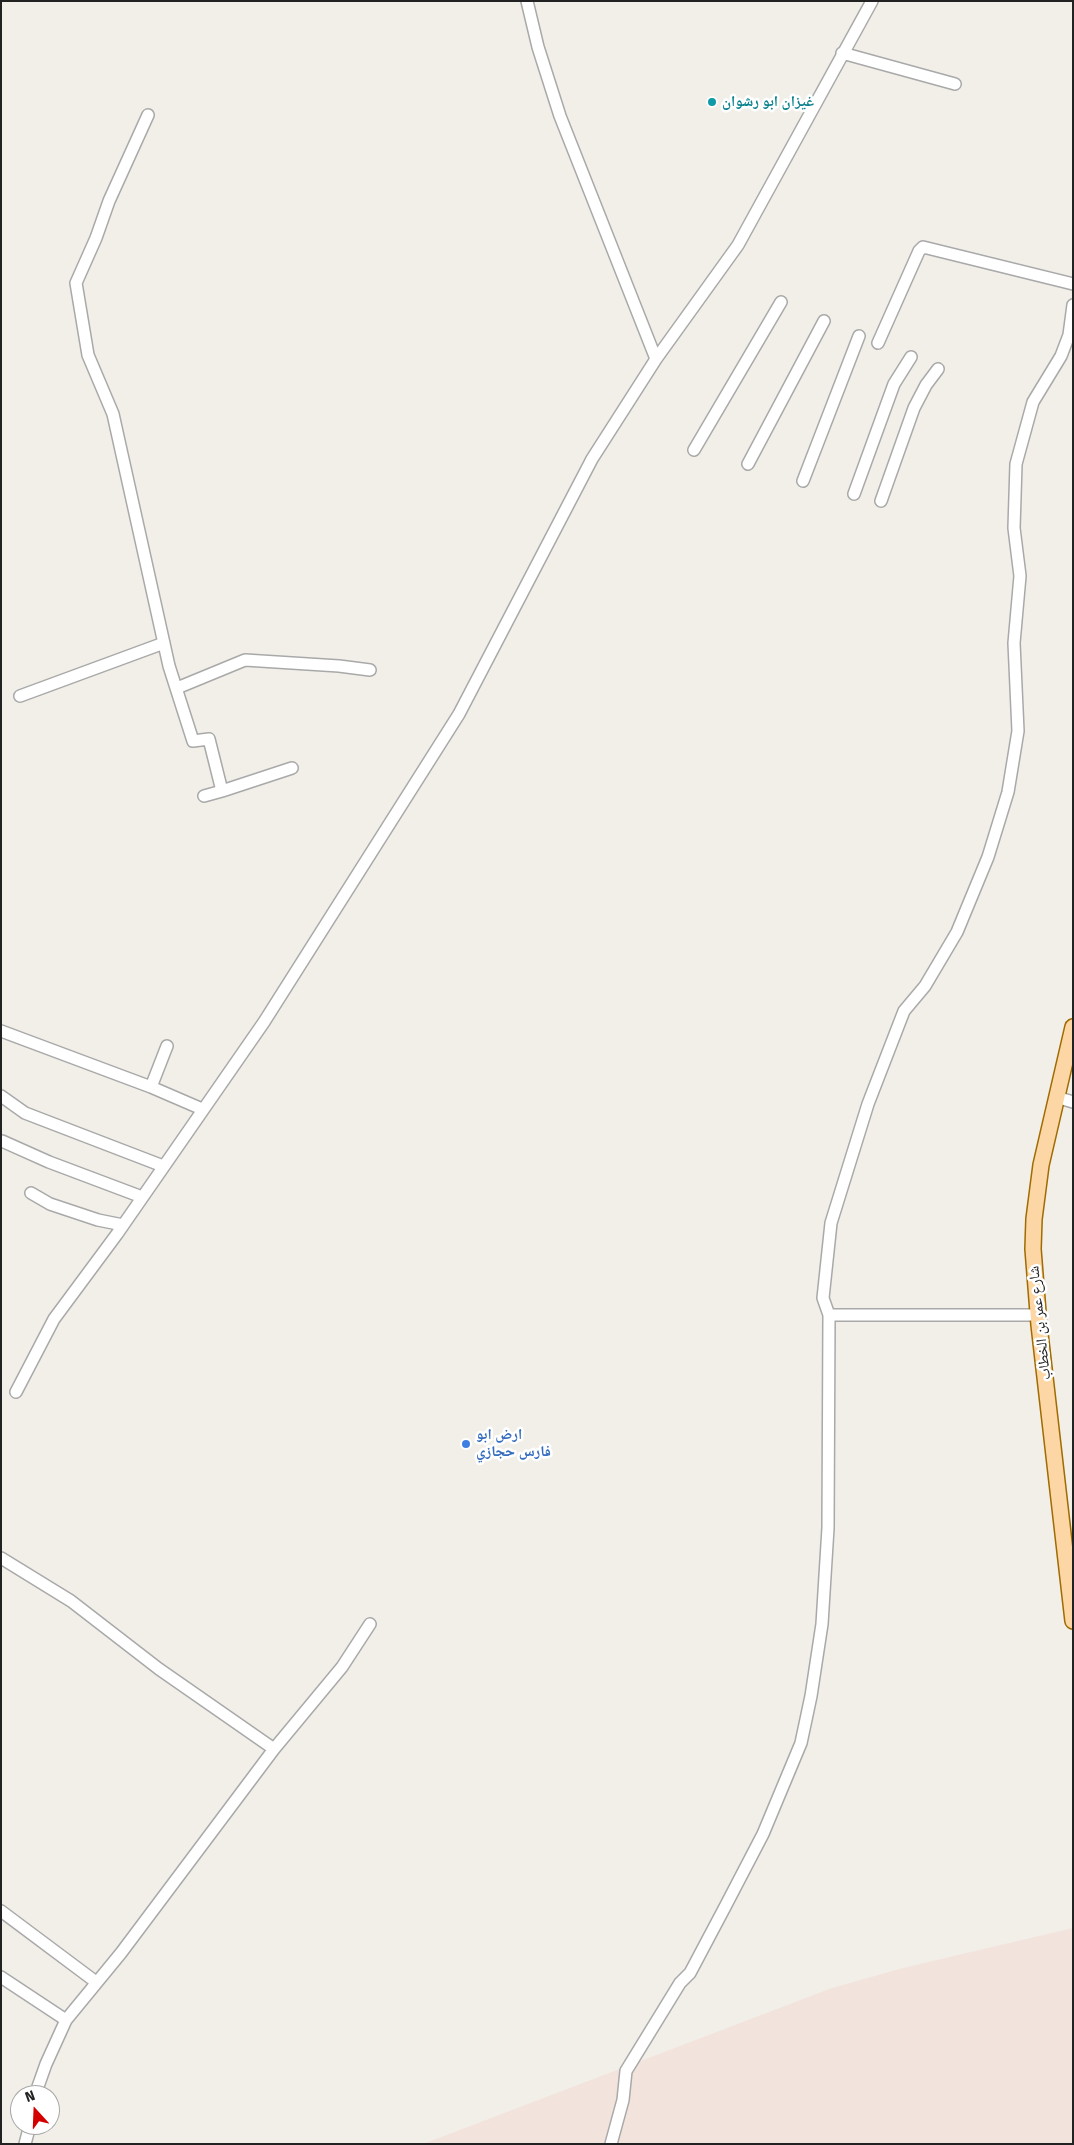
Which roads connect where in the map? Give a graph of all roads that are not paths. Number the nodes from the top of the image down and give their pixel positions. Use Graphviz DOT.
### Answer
graph roads {
  1 [pos="527,1"];
  2 [pos="872,1"];
  3 [pos="842,53"];
  4 [pos="954,84"];
  5 [pos="148,114"];
  6 [pos="1073,284"];
  7 [pos="781,302"];
  8 [pos="1073,305"];
  9 [pos="824,321"];
  10 [pos="860,336"];
  11 [pos="878,343"];
  12 [pos="911,357"];
  13 [pos="656,359"];
  14 [pos="938,370"];
  15 [pos="694,450"];
  16 [pos="748,464"];
  17 [pos="803,481"];
  18 [pos="854,494"];
  19 [pos="881,501"];
  20 [pos="164,643"];
  21 [pos="370,670"];
  22 [pos="177,688"];
  23 [pos="20,696"];
  24 [pos="292,768"];
  25 [pos="222,791"];
  26 [pos="204,796"];
  27 [pos="1073,1027"];
  28 [pos="1,1030"];
  29 [pos="167,1046"];
  30 [pos="152,1087"];
  31 [pos="1,1096"];
  32 [pos="1056,1097"];
  33 [pos="1073,1102"];
  34 [pos="202,1110"];
  35 [pos="2,1141"];
  36 [pos="163,1166"];
  37 [pos="31,1193"];
  38 [pos="142,1197"];
  39 [pos="123,1224"];
  40 [pos="830,1315"];
  41 [pos="1038,1315"];
  42 [pos="16,1392"];
  43 [pos="1,1558"];
  44 [pos="1073,1621"];
  45 [pos="370,1624"];
  46 [pos="274,1749"];
  47 [pos="1,1911"];
  48 [pos="1,1977"];
  49 [pos="96,1982"];
  50 [pos="66,2020"];
  51 [pos="39,2085"];
  52 [pos="611,2144"];
  1 -- 13 [label="street"];
  2 -- 3 [label="street"];
  3 -- 4 [label="street"];
  3 -- 13 [label="street"];
  5 -- 20 [label="street"];
  6 -- 11 [label="street"];
  7 -- 15 [label="street"];
  8 -- 40 [label="street"];
  9 -- 16 [label="street"];
  10 -- 17 [label="street"];
  12 -- 18 [label="street"];
  13 -- 34 [label="street"];
  14 -- 19 [label="street"];
  20 -- 22 [label="street"];
  20 -- 23 [label="street"];
  21 -- 22 [label="street"];
  22 -- 25 [label="street"];
  24 -- 25 [label="street"];
  25 -- 26 [label="street"];
  27 -- 32 [label="main road, شارع عمر بن الخطاب"];
  28 -- 30 [label="street"];
  29 -- 30 [label="street"];
  30 -- 34 [label="street"];
  31 -- 36 [label="street"];
  32 -- 33 [label="street"];
  32 -- 41 [label="main road, شارع عمر بن الخطاب"];
  34 -- 36 [label="street"];
  35 -- 38 [label="street"];
  36 -- 38 [label="street"];
  37 -- 39 [label="street"];
  38 -- 39 [label="street"];
  39 -- 42 [label="street"];
  40 -- 41 [label="street"];
  40 -- 52 [label="street"];
  41 -- 44 [label="main road, شارع عمر بن الخطاب"];
  43 -- 46 [label="street"];
  45 -- 46 [label="street"];
  46 -- 49 [label="street"];
  47 -- 49 [label="street"];
  48 -- 50 [label="street"];
  49 -- 50 [label="street"];
  50 -- 51 [label="street"];
}
